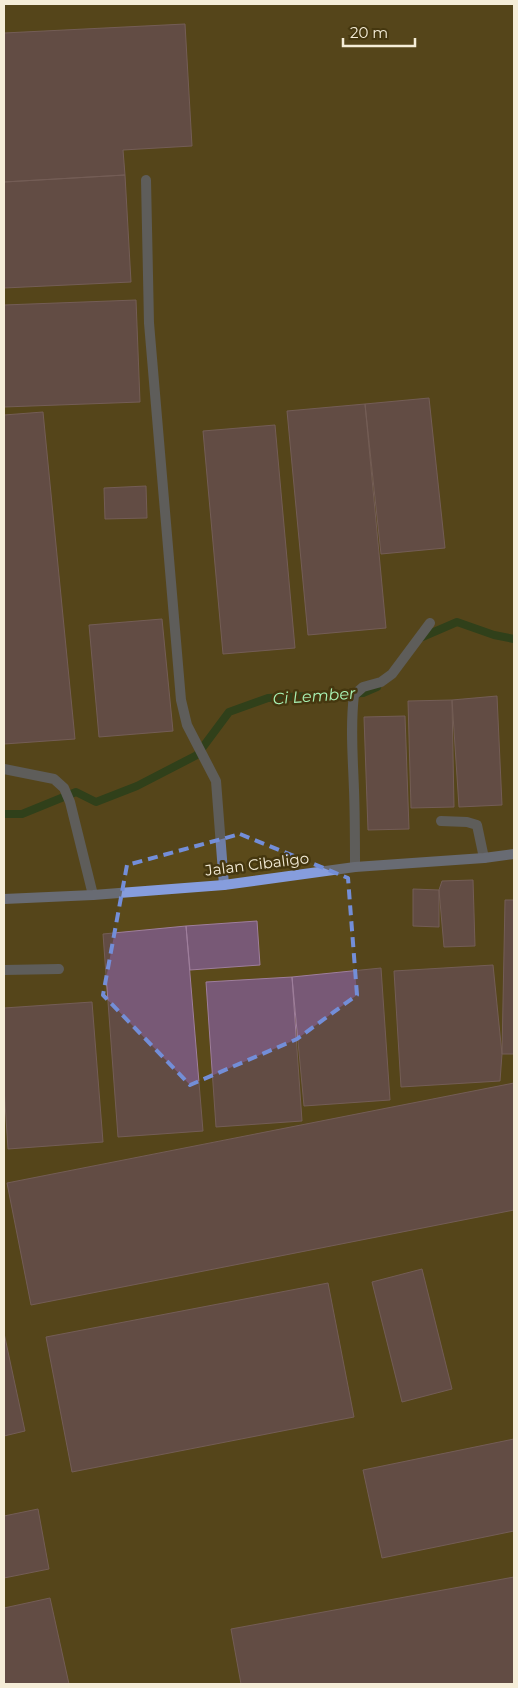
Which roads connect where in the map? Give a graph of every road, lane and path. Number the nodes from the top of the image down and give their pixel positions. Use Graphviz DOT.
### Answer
graph roads {
  1 [pos="146,180"];
  2 [pos="430,623"];
  3 [pos="4,769"];
  4 [pos="441,821"];
  5 [pos="514,854"];
  6 [pos="484,858"];
  7 [pos="355,867"];
  8 [pos="224,885"];
  9 [pos="93,895"];
  10 [pos="4,899"];
  11 [pos="59,968"];
  12 [pos="4,970"];
  1 -- 8 [label="lane"];
  2 -- 7 [label="lane"];
  3 -- 9 [label="lane"];
  4 -- 6 [label="lane"];
  5 -- 6 [label="main road, Jalan Cibaligo"];
  6 -- 7 [label="main road, Jalan Cibaligo"];
  7 -- 8 [label="main road, Jalan Cibaligo"];
  8 -- 9 [label="main road, Jalan Cibaligo"];
  9 -- 10 [label="main road, Jalan Cibaligo"];
  11 -- 12 [label="lane"];
}
